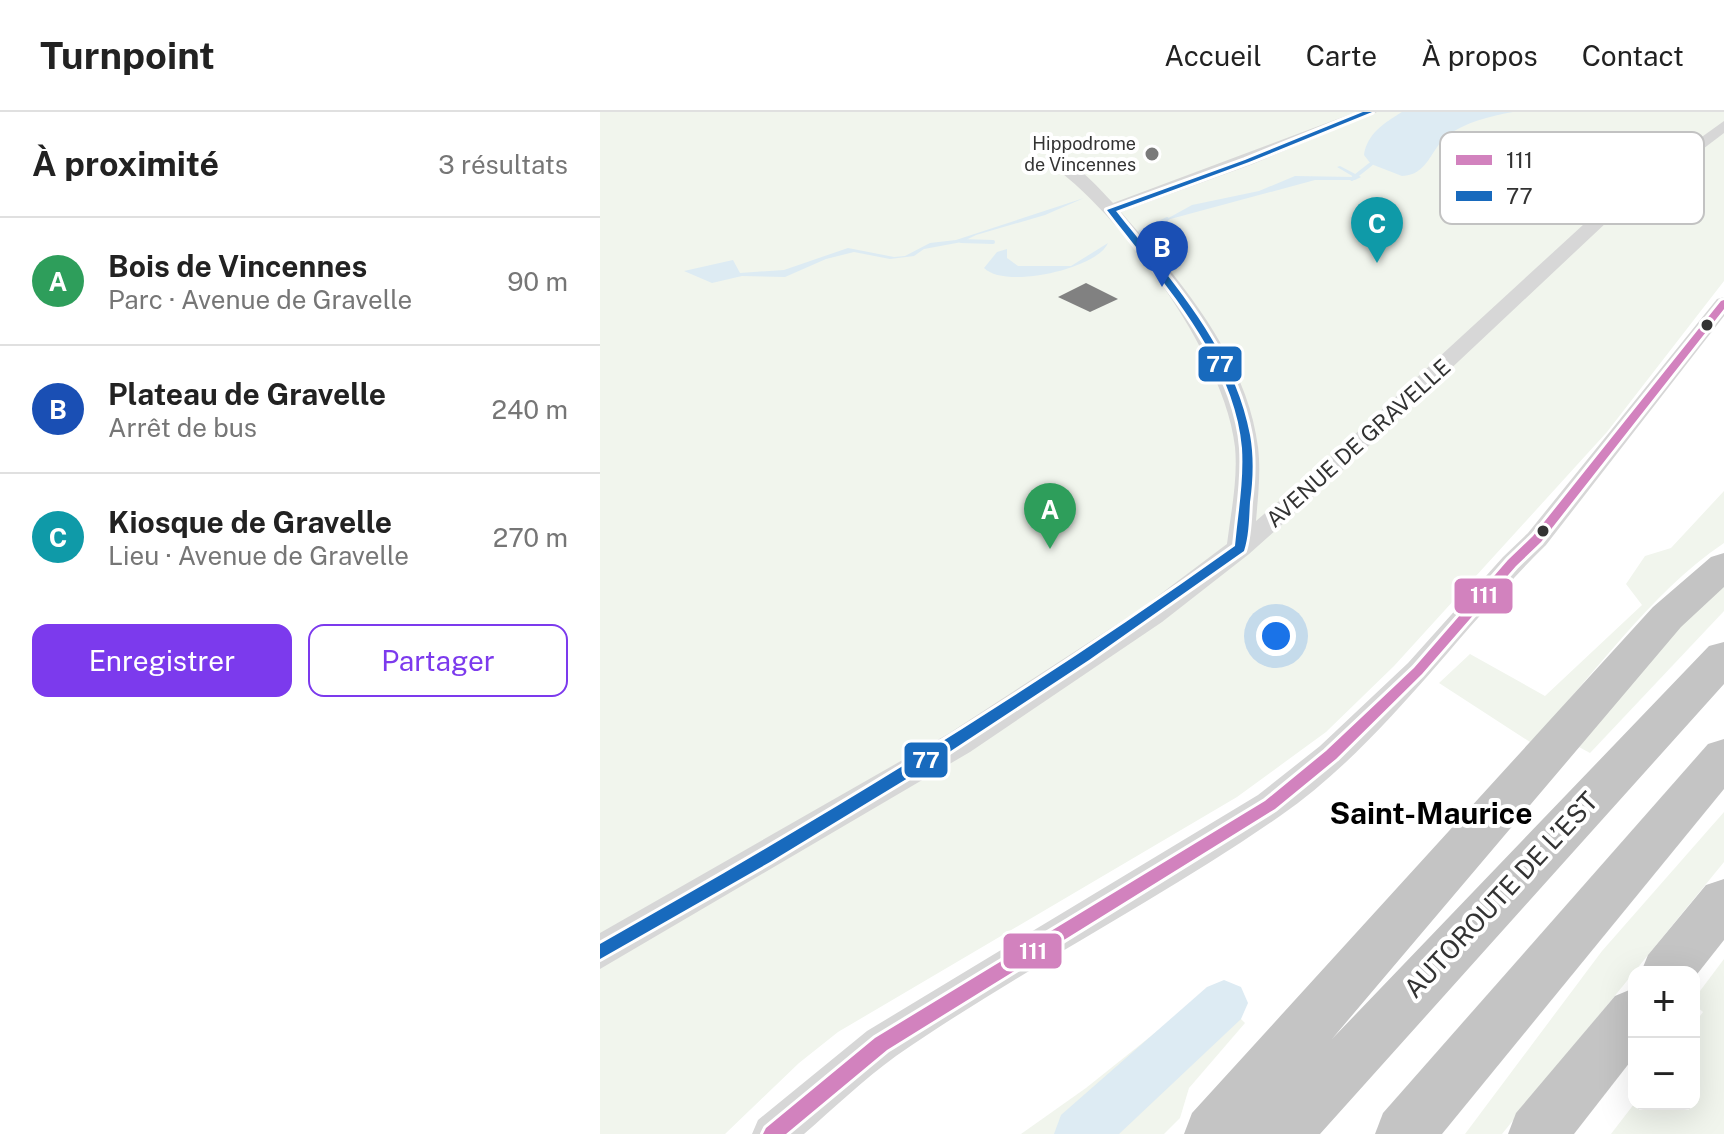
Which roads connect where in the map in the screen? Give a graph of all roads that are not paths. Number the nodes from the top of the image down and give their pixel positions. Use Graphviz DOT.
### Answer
graph roads {
  1 [pos="1369,112"];
  2 [pos="1724,126"];
  3 [pos="1704,141"];
  4 [pos="1052,158"];
  5 [pos="1111,210"];
  6 [pos="1594,224"];
  7 [pos="1724,303"];
  8 [pos="1240,548"];
  9 [pos="1724,566"];
  10 [pos="1724,657"];
  11 [pos="1724,757"];
  12 [pos="1724,901"];
  13 [pos="600,952"];
  14 [pos="1672,966"];
  15 [pos="1622,1029"];
  16 [pos="772,1134"];
  17 [pos="1213,1134"];
  18 [pos="1281,1134"];
  19 [pos="1404,1134"];
  20 [pos="1537,1134"];
  1 -- 5 [label="street"];
  2 -- 3 [label="street, AVENUE DE GRAVELLE"];
  4 -- 5 [label="street"];
  5 -- 8 [label="street"];
  6 -- 8 [label="street, AVENUE DE GRAVELLE"];
  7 -- 16 [label="street"];
  8 -- 13 [label="street, AVENUE DE GRAVELLE"];
  9 -- 17 [label="highway"];
  10 -- 18 [label="highway, AUTOROUTE DE L’EST"];
  11 -- 19 [label="highway"];
  12 -- 14 [label="highway"];
  15 -- 20 [label="highway"];
}
